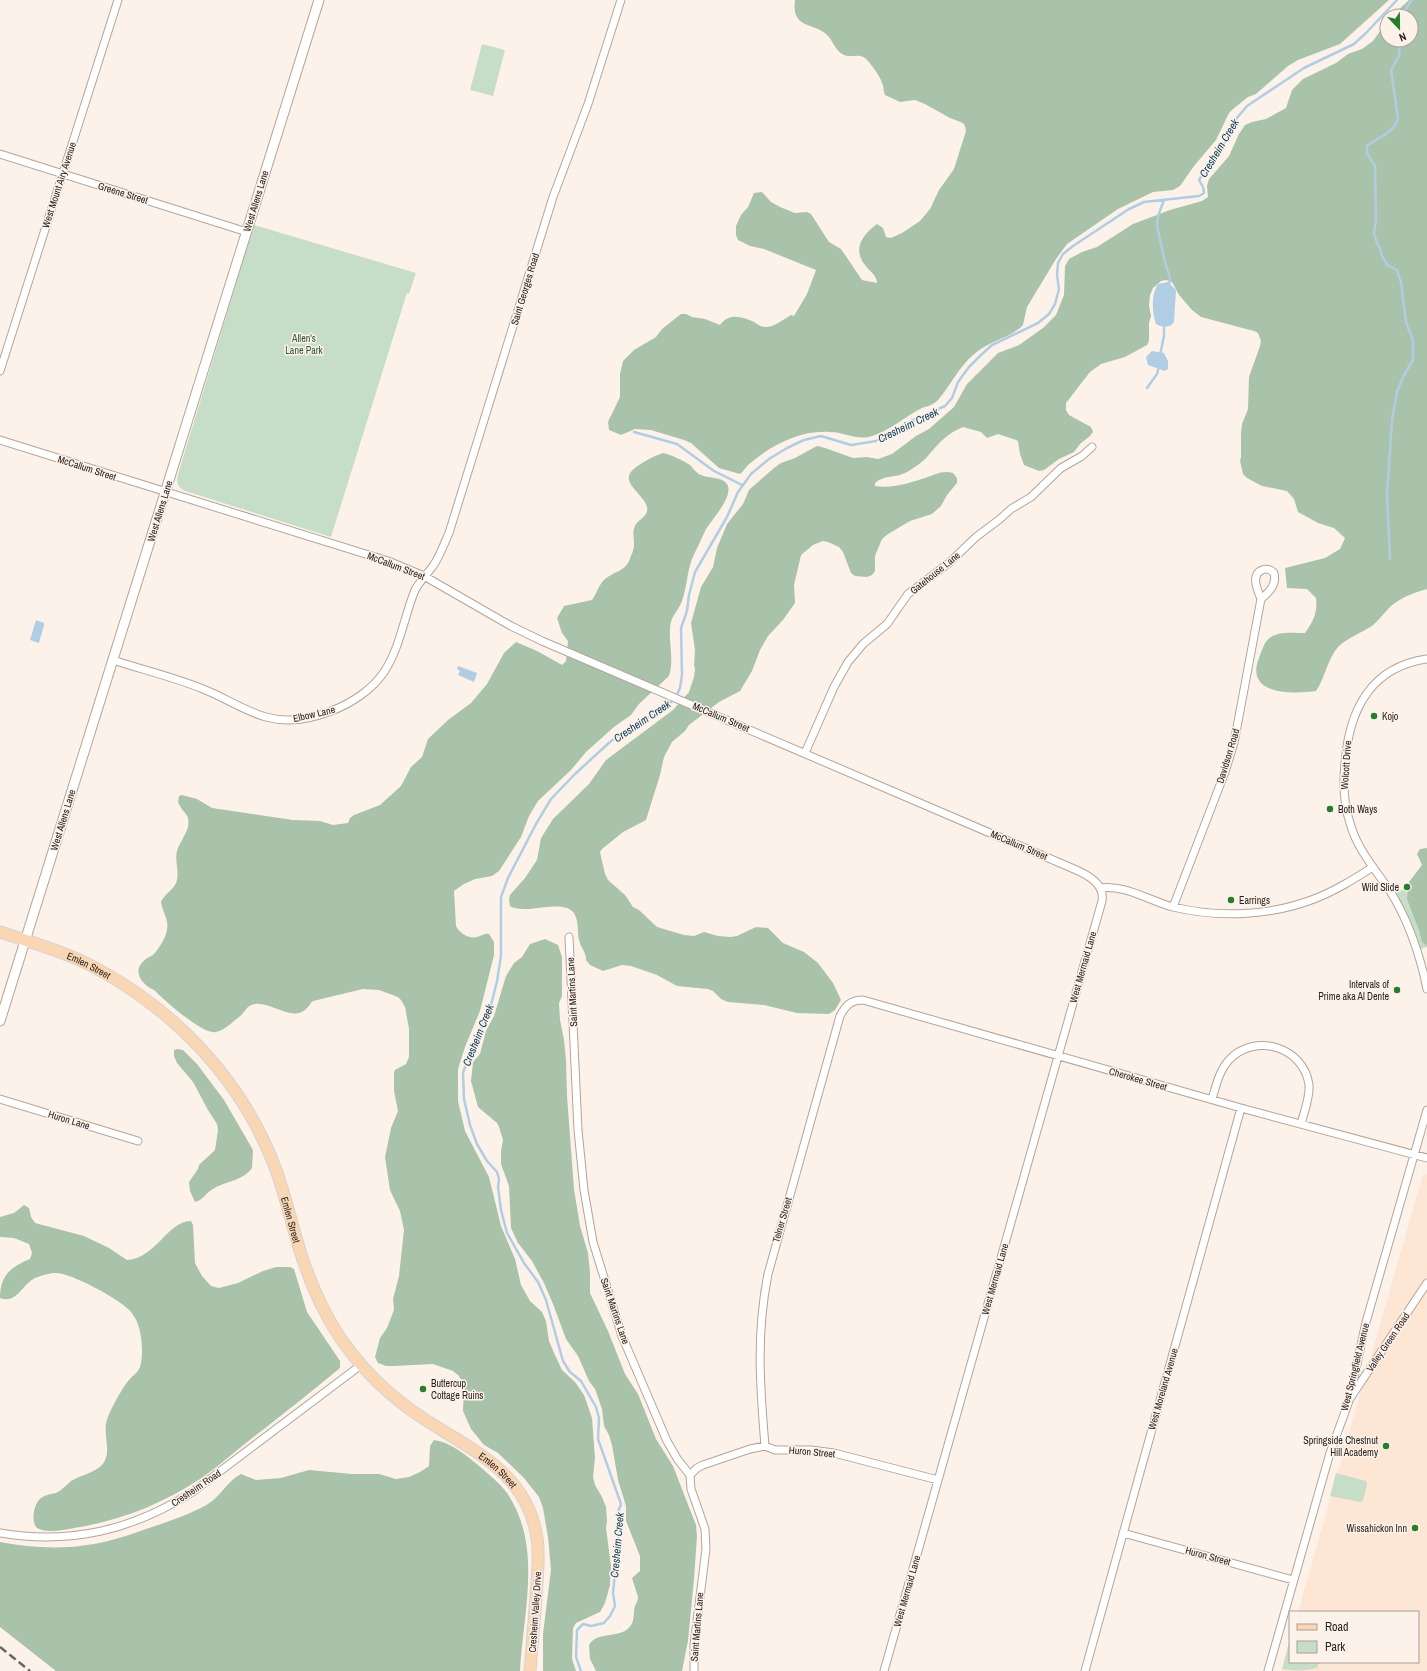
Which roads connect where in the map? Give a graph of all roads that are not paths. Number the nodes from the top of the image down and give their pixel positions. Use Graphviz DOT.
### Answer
graph roads {
  1 [pos="118,0"];
  2 [pos="319,0"];
  3 [pos="620,0"];
  4 [pos="0,154"];
  5 [pos="63,174"];
  6 [pos="247,232"];
  7 [pos="0,370"];
  8 [pos="0,440"];
  9 [pos="1092,447"];
  10 [pos="166,492"];
  11 [pos="424,576"];
  12 [pos="1261,599"];
  13 [pos="1427,659"];
  14 [pos="113,660"];
  15 [pos="805,753"];
  16 [pos="1373,867"];
  17 [pos="1100,888"];
  18 [pos="1173,906"];
  19 [pos="0,932"];
  20 [pos="568,936"];
  21 [pos="25,940"];
  22 [pos="1427,989"];
  23 [pos="849,1003"];
  24 [pos="0,1021"];
  25 [pos="1058,1055"];
  26 [pos="0,1099"];
  27 [pos="1212,1099"];
  28 [pos="1241,1108"];
  29 [pos="1427,1110"];
  30 [pos="1301,1124"];
  31 [pos="138,1141"];
  32 [pos="1415,1155"];
  33 [pos="1427,1158"];
  34 [pos="1427,1283"];
  35 [pos="361,1365"];
  36 [pos="1349,1401"];
  37 [pos="765,1446"];
  38 [pos="690,1475"];
  39 [pos="938,1480"];
  40 [pos="0,1533"];
  41 [pos="1123,1533"];
  42 [pos="538,1552"];
  43 [pos="1293,1580"];
  44 [pos="530,1671"];
  45 [pos="694,1671"];
  46 [pos="884,1671"];
  47 [pos="1084,1671"];
  48 [pos="1268,1671"];
  1 -- 5 [label="street, West Mount Airy Avenue"];
  2 -- 6 [label="street, West Allens Lane"];
  3 -- 11 [label="street, Saint Georges Road"];
  4 -- 5 [label="street, Greene Street"];
  5 -- 6 [label="street, Greene Street"];
  5 -- 7 [label="street, West Mount Airy Avenue"];
  6 -- 10 [label="street, West Allens Lane"];
  8 -- 10 [label="street, McCallum Street"];
  9 -- 15 [label="street, Gatehouse Lane"];
  10 -- 11 [label="street, McCallum Street"];
  10 -- 14 [label="street, West Allens Lane"];
  11 -- 14 [label="street, Elbow Lane"];
  11 -- 15 [label="street, McCallum Street"];
  12 -- 18 [label="street, Davidson Road"];
  13 -- 16 [label="street, Wolcott Drive"];
  14 -- 21 [label="street, West Allens Lane"];
  15 -- 17 [label="street, McCallum Street"];
  16 -- 18 [label="street"];
  16 -- 22 [label="street, Wolcott Drive"];
  17 -- 18 [label="street"];
  17 -- 25 [label="street, West Mermaid Lane"];
  19 -- 21 [label="main road, Emlen Street"];
  20 -- 38 [label="street, Saint Martins Lane"];
  21 -- 24 [label="street, West Allens Lane"];
  21 -- 35 [label="main road, Emlen Street"];
  23 -- 25 [label="street, Cherokee Street"];
  23 -- 37 [label="street, Telner Street"];
  25 -- 27 [label="street, Cherokee Street"];
  25 -- 39 [label="street, West Mermaid Lane"];
  26 -- 31 [label="street, Huron Lane"];
  27 -- 28 [label="street, Cherokee Street"];
  27 -- 30 [label="street"];
  28 -- 30 [label="street, Cherokee Street"];
  28 -- 41 [label="street, West Moreland Avenue"];
  29 -- 32 [label="street"];
  30 -- 32 [label="street, Cherokee Street"];
  32 -- 33 [label="street, Cherokee Street"];
  32 -- 36 [label="street, West Springfield Avenue"];
  34 -- 36 [label="street, Valley Green Road"];
  35 -- 40 [label="street, Cresheim Road"];
  35 -- 42 [label="main road, Emlen Street"];
  36 -- 43 [label="street, West Springfield Avenue"];
  37 -- 38 [label="street, Huron Street"];
  37 -- 39 [label="street, Huron Street"];
  38 -- 45 [label="street, Saint Martins Lane"];
  39 -- 46 [label="street, West Mermaid Lane"];
  41 -- 43 [label="street, Huron Street"];
  41 -- 47 [label="street, West Moreland Avenue"];
  42 -- 44 [label="main road, Cresheim Valley Drive"];
  43 -- 48 [label="street, West Springfield Avenue"];
}
